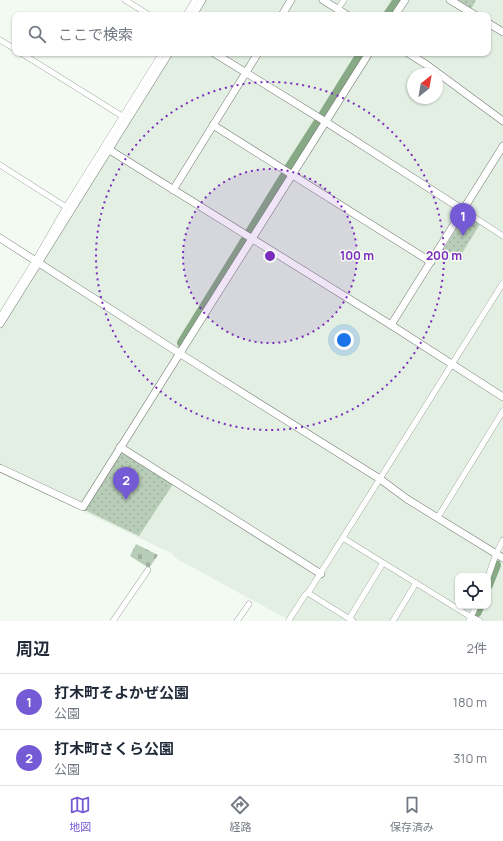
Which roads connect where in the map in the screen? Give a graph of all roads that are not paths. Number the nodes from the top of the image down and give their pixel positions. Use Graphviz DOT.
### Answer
graph roads {
  1 [pos="125,0"];
  2 [pos="195,0"];
  3 [pos="202,0"];
  4 [pos="291,0"];
  5 [pos="322,0"];
  6 [pos="344,0"];
  7 [pos="405,0"];
  8 [pos="450,0"];
  9 [pos="338,9"];
  10 [pos="145,12"];
  11 [pos="188,12"];
  12 [pos="194,12"];
  13 [pos="284,12"];
  14 [pos="342,12"];
  15 [pos="397,12"];
  16 [pos="470,12"];
  17 [pos="491,25"];
  18 [pos="503,32"];
  19 [pos="0,40"];
  20 [pos="12,47"];
  21 [pos="26,56"];
  22 [pos="160,56"];
  23 [pos="167,56"];
  24 [pos="219,56"];
  25 [pos="256,56"];
  26 [pos="367,56"];
  27 [pos="413,56"];
  28 [pos="246,73"];
  29 [pos="122,116"];
  30 [pos="503,121"];
  31 [pos="326,122"];
  32 [pos="213,125"];
  33 [pos="503,146"];
  34 [pos="108,149"];
  35 [pos="0,165"];
  36 [pos="292,175"];
  37 [pos="173,190"];
  38 [pos="66,206"];
  39 [pos="463,210"];
  40 [pos="503,236"];
  41 [pos="0,238"];
  42 [pos="252,239"];
  43 [pos="36,262"];
  44 [pos="431,262"];
  45 [pos="503,282"];
  46 [pos="0,316"];
  47 [pos="0,324"];
  48 [pos="391,325"];
  49 [pos="180,353"];
  50 [pos="452,364"];
  51 [pos="503,396"];
  52 [pos="503,411"];
  53 [pos="120,447"];
  54 [pos="0,468"];
  55 [pos="380,479"];
  56 [pos="438,517"];
  57 [pos="343,538"];
  58 [pos="503,540"];
  59 [pos="496,554"];
  60 [pos="503,558"];
  61 [pos="383,563"];
  62 [pos="148,570"];
  63 [pos="489,573"];
  64 [pos="321,574"];
  65 [pos="416,583"];
  66 [pos="308,593"];
  67 [pos="249,604"];
  68 [pos="475,609"];
  69 [pos="470,619"];
  70 [pos="289,620"];
  71 [pos="351,620"];
  72 [pos="113,621"];
  73 [pos="237,621"];
  74 [pos="393,621"];
  75 [pos="480,621"];
  1 -- 10 [label="street"];
  2 -- 11 [label="street"];
  3 -- 12 [label="street"];
  4 -- 13 [label="street"];
  5 -- 9 [label="street"];
  6 -- 9 [label="street"];
  7 -- 15 [label="street"];
  8 -- 16 [label="street"];
  9 -- 14 [label="street"];
  17 -- 18 [label="street"];
  19 -- 20 [label="street"];
  21 -- 29 [label="street"];
  22 -- 29 [label="street"];
  23 -- 34 [label="street"];
  24 -- 28 [label="street"];
  25 -- 28 [label="street"];
  26 -- 31 [label="street"];
  27 -- 30 [label="street"];
  28 -- 31 [label="street"];
  28 -- 32 [label="street"];
  29 -- 38 [label="street"];
  31 -- 36 [label="street"];
  31 -- 39 [label="street"];
  32 -- 36 [label="street"];
  32 -- 37 [label="street"];
  33 -- 39 [label="street"];
  34 -- 37 [label="street"];
  34 -- 43 [label="street"];
  35 -- 38 [label="street"];
  36 -- 42 [label="street"];
  36 -- 44 [label="street"];
  37 -- 42 [label="street"];
  38 -- 43 [label="street"];
  39 -- 40 [label="street"];
  39 -- 44 [label="street"];
  41 -- 43 [label="street"];
  42 -- 48 [label="street"];
  42 -- 49 [label="street"];
  43 -- 46 [label="street"];
  43 -- 47 [label="street"];
  43 -- 49 [label="street"];
  44 -- 48 [label="street"];
  45 -- 50 [label="street"];
  48 -- 50 [label="street"];
  49 -- 53 [label="street"];
  49 -- 55 [label="street"];
  50 -- 51 [label="street"];
  50 -- 55 [label="street"];
  52 -- 56 [label="street"];
  53 -- 54 [label="street"];
  53 -- 64 [label="street"];
  55 -- 56 [label="street"];
  55 -- 57 [label="street"];
  56 -- 59 [label="street"];
  57 -- 61 [label="street"];
  57 -- 64 [label="street"];
  58 -- 59 [label="street"];
  59 -- 60 [label="street"];
  59 -- 63 [label="street"];
  61 -- 65 [label="street"];
  61 -- 71 [label="street"];
  62 -- 72 [label="street"];
  64 -- 66 [label="street"];
  65 -- 69 [label="street"];
  65 -- 74 [label="street"];
  66 -- 70 [label="street"];
  66 -- 71 [label="street"];
  67 -- 73 [label="street"];
  68 -- 69 [label="street"];
  69 -- 75 [label="street"];
}
